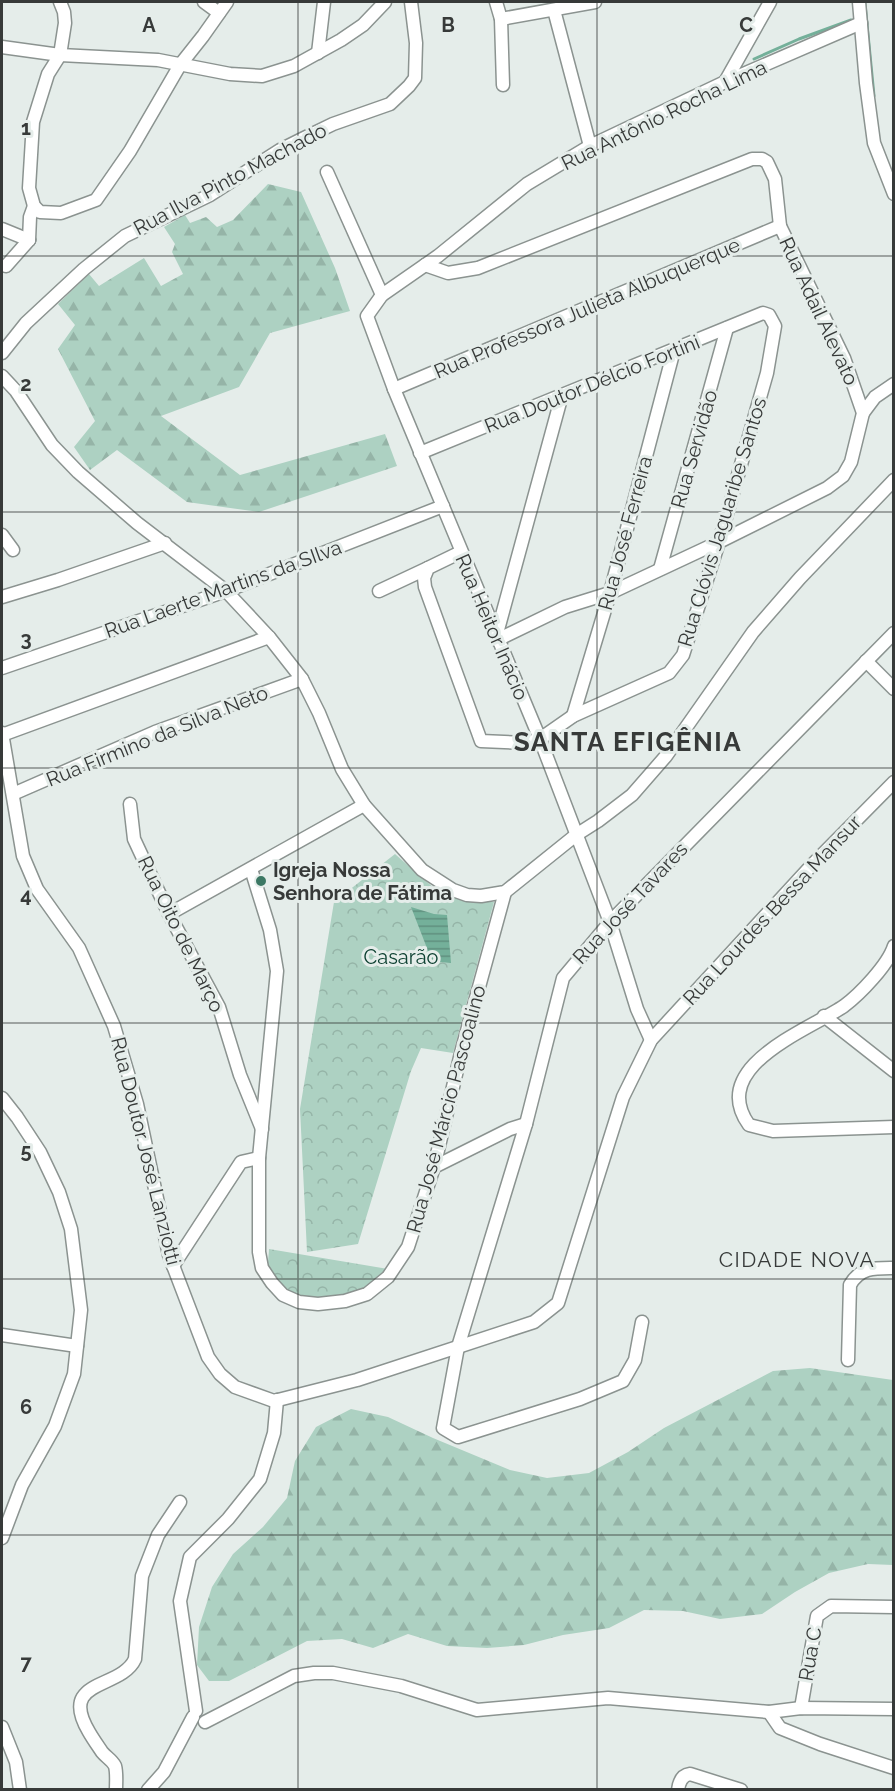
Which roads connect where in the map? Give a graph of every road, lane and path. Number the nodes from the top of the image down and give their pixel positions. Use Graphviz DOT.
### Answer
graph roads {
  1 [pos="60,2"];
  2 [pos="204,2"];
  3 [pos="227,2"];
  4 [pos="324,2"];
  5 [pos="385,2"];
  6 [pos="411,2"];
  7 [pos="496,2"];
  8 [pos="592,2"];
  9 [pos="770,2"];
  10 [pos="859,2"];
  11 [pos="554,10"];
  12 [pos="219,13"];
  13 [pos="501,19"];
  14 [pos="861,23"];
  15 [pos="2,47"];
  16 [pos="318,52"];
  17 [pos="60,55"];
  18 [pos="180,65"];
  19 [pos="725,82"];
  20 [pos="503,85"];
  21 [pos="590,146"];
  22 [pos="327,172"];
  23 [pos="894,194"];
  24 [pos="37,209"];
  25 [pos="780,226"];
  26 [pos="2,229"];
  27 [pos="29,240"];
  28 [pos="425,265"];
  29 [pos="6,266"];
  30 [pos="382,295"];
  31 [pos="763,313"];
  32 [pos="367,316"];
  33 [pos="727,328"];
  34 [pos="674,351"];
  35 [pos="2,353"];
  36 [pos="2,376"];
  37 [pos="894,384"];
  38 [pos="394,389"];
  39 [pos="562,395"];
  40 [pos="863,413"];
  41 [pos="420,453"];
  42 [pos="894,480"];
  43 [pos="443,506"];
  44 [pos="2,535"];
  45 [pos="719,542"];
  46 [pos="165,543"];
  47 [pos="13,550"];
  48 [pos="461,552"];
  49 [pos="428,568"];
  50 [pos="660,569"];
  51 [pos="226,591"];
  52 [pos="379,591"];
  53 [pos="610,593"];
  54 [pos="2,597"];
  55 [pos="894,633"];
  56 [pos="269,637"];
  57 [pos="497,639"];
  58 [pos="866,661"];
  59 [pos="2,668"];
  60 [pos="302,679"];
  61 [pos="894,688"];
  62 [pos="573,716"];
  63 [pos="2,734"];
  64 [pos="540,739"];
  65 [pos="894,782"];
  66 [pos="13,794"];
  67 [pos="130,804"];
  68 [pos="364,805"];
  69 [pos="576,835"];
  70 [pos="251,869"];
  71 [pos="505,892"];
  72 [pos="169,914"];
  73 [pos="610,922"];
  74 [pos="894,946"];
  75 [pos="824,1016"];
  76 [pos="651,1040"];
  77 [pos="894,1071"];
  78 [pos="2,1098"];
  79 [pos="526,1124"];
  80 [pos="894,1127"];
  81 [pos="262,1130"];
  82 [pos="259,1158"];
  83 [pos="434,1167"];
  84 [pos="173,1266"];
  85 [pos="894,1268"];
  86 [pos="642,1322"];
  87 [pos="2,1335"];
  88 [pos="77,1346"];
  89 [pos="458,1347"];
  90 [pos="848,1360"];
  91 [pos="277,1400"];
  92 [pos="180,1502"];
  93 [pos="2,1538"];
  94 [pos="894,1607"];
  95 [pos="801,1708"];
  96 [pos="894,1709"];
  97 [pos="769,1712"];
  98 [pos="201,1716"];
  99 [pos="2,1727"];
  100 [pos="894,1768"];
  101 [pos="20,1790"];
  102 [pos="116,1790"];
  103 [pos="148,1790"];
  104 [pos="678,1790"];
  105 [pos="741,1790"];
  1 -- 17 [label="street"];
  2 -- 12 [label="street"];
  3 -- 12 [label="street"];
  4 -- 16 [label="street"];
  5 -- 16 [label="street"];
  6 -- 35 [label="street, Rua Ilva Pinto Machado"];
  7 -- 13 [label="street"];
  8 -- 11 [label="street"];
  9 -- 19 [label="street"];
  10 -- 14 [label="street"];
  11 -- 13 [label="street"];
  11 -- 21 [label="street"];
  12 -- 18 [label="street"];
  13 -- 20 [label="street"];
  14 -- 19 [label="street, Rua Antônio Rocha Lima"];
  14 -- 23 [label="street"];
  15 -- 17 [label="street"];
  16 -- 18 [label="street"];
  17 -- 18 [label="street"];
  17 -- 24 [label="street"];
  18 -- 24 [label="street"];
  19 -- 21 [label="street, Rua Antônio Rocha Lima"];
  21 -- 28 [label="street, Rua Antônio Rocha Lima"];
  22 -- 30 [label="street"];
  24 -- 27 [label="street"];
  25 -- 28 [label="street, Rua Adail Alevato"];
  25 -- 38 [label="street, Rua Professora Julieta Albuquerque"];
  25 -- 40 [label="street, Rua Adail Alevato"];
  26 -- 27 [label="street"];
  27 -- 29 [label="street"];
  28 -- 30 [label="street, Rua Antônio Rocha Lima"];
  30 -- 32 [label="street, Rua Antônio Rocha Lima"];
  31 -- 33 [label="street, Rua Doutor Délcio Fortini"];
  31 -- 45 [label="street, Rua Clóvis Jaguaribe Santos"];
  32 -- 38 [label="street, Rua Heitor Inácio"];
  33 -- 34 [label="street, Rua Doutor Délcio Fortini"];
  33 -- 50 [label="street, Rua Servidão"];
  34 -- 39 [label="street, Rua Doutor Délcio Fortini"];
  34 -- 53 [label="street, Rua José Ferreira"];
  36 -- 46 [label="street"];
  37 -- 40 [label="street"];
  38 -- 41 [label="street, Rua Heitor Inácio"];
  39 -- 41 [label="street, Rua Doutor Délcio Fortini"];
  39 -- 57 [label="street"];
  40 -- 45 [label="street"];
  41 -- 43 [label="street, Rua Heitor Inácio"];
  42 -- 69 [label="street"];
  43 -- 48 [label="street, Rua Heitor Inácio"];
  43 -- 51 [label="street, Rua Laerte Martins da SIlva"];
  44 -- 47 [label="street"];
  45 -- 50 [label="street"];
  45 -- 62 [label="street, Rua Clóvis Jaguaribe Santos"];
  46 -- 51 [label="street"];
  46 -- 54 [label="street"];
  48 -- 49 [label="street"];
  48 -- 57 [label="street, Rua Heitor Inácio"];
  49 -- 52 [label="street"];
  49 -- 64 [label="street, Rua Clóvis Jaguaribe Santos"];
  50 -- 53 [label="street"];
  51 -- 56 [label="street"];
  51 -- 59 [label="street, Rua Laerte Martins da SIlva"];
  53 -- 57 [label="street"];
  53 -- 62 [label="street, Rua José Ferreira"];
  55 -- 58 [label="street, Rua José Tavares"];
  56 -- 60 [label="street"];
  56 -- 63 [label="street"];
  57 -- 64 [label="street, Rua Heitor Inácio"];
  58 -- 61 [label="street"];
  58 -- 73 [label="street, Rua José Tavares"];
  60 -- 66 [label="street, Rua Firmino da Silva Neto"];
  60 -- 68 [label="street"];
  62 -- 64 [label="street, Rua Clóvis Jaguaribe Santos"];
  63 -- 66 [label="street, Rua Doutor José Lanziotti"];
  64 -- 69 [label="street, Rua Heitor Inácio"];
  65 -- 76 [label="street, Rua Lourdes Bessa Mansur"];
  66 -- 84 [label="street, Rua Doutor José Lanziotti"];
  67 -- 72 [label="street, Rua Oito de Março"];
  68 -- 70 [label="street"];
  68 -- 71 [label="street"];
  69 -- 71 [label="street"];
  69 -- 73 [label="street, Rua Heitor Inácio"];
  70 -- 72 [label="street"];
  70 -- 81 [label="street, Rua José Márcio Pascoalino"];
  71 -- 83 [label="street, Rua José Márcio Pascoalino"];
  72 -- 81 [label="street, Rua Oito de Março"];
  73 -- 76 [label="street, Rua Heitor Inácio"];
  73 -- 79 [label="street, Rua José Tavares"];
  74 -- 75 [label="street"];
  75 -- 77 [label="street"];
  75 -- 80 [label="street"];
  76 -- 89 [label="street, Rua Doutor José Lanziotti"];
  78 -- 88 [label="street"];
  79 -- 83 [label="street"];
  79 -- 89 [label="street, Rua José Tavares"];
  81 -- 82 [label="street, Rua José Márcio Pascoalino"];
  82 -- 83 [label="street, Rua José Márcio Pascoalino"];
  82 -- 84 [label="street"];
  84 -- 91 [label="street, Rua Doutor José Lanziotti"];
  85 -- 90 [label="street"];
  86 -- 89 [label="street, Rua José Tavares"];
  87 -- 88 [label="street"];
  88 -- 93 [label="street"];
  89 -- 91 [label="street, Rua Doutor José Lanziotti"];
  91 -- 98 [label="street"];
  92 -- 102 [label="street"];
  94 -- 95 [label="street, Rua C"];
  95 -- 96 [label="street"];
  95 -- 97 [label="street"];
  97 -- 98 [label="street"];
  97 -- 100 [label="street"];
  98 -- 103 [label="street"];
  99 -- 101 [label="street"];
  104 -- 105 [label="street"];
}
